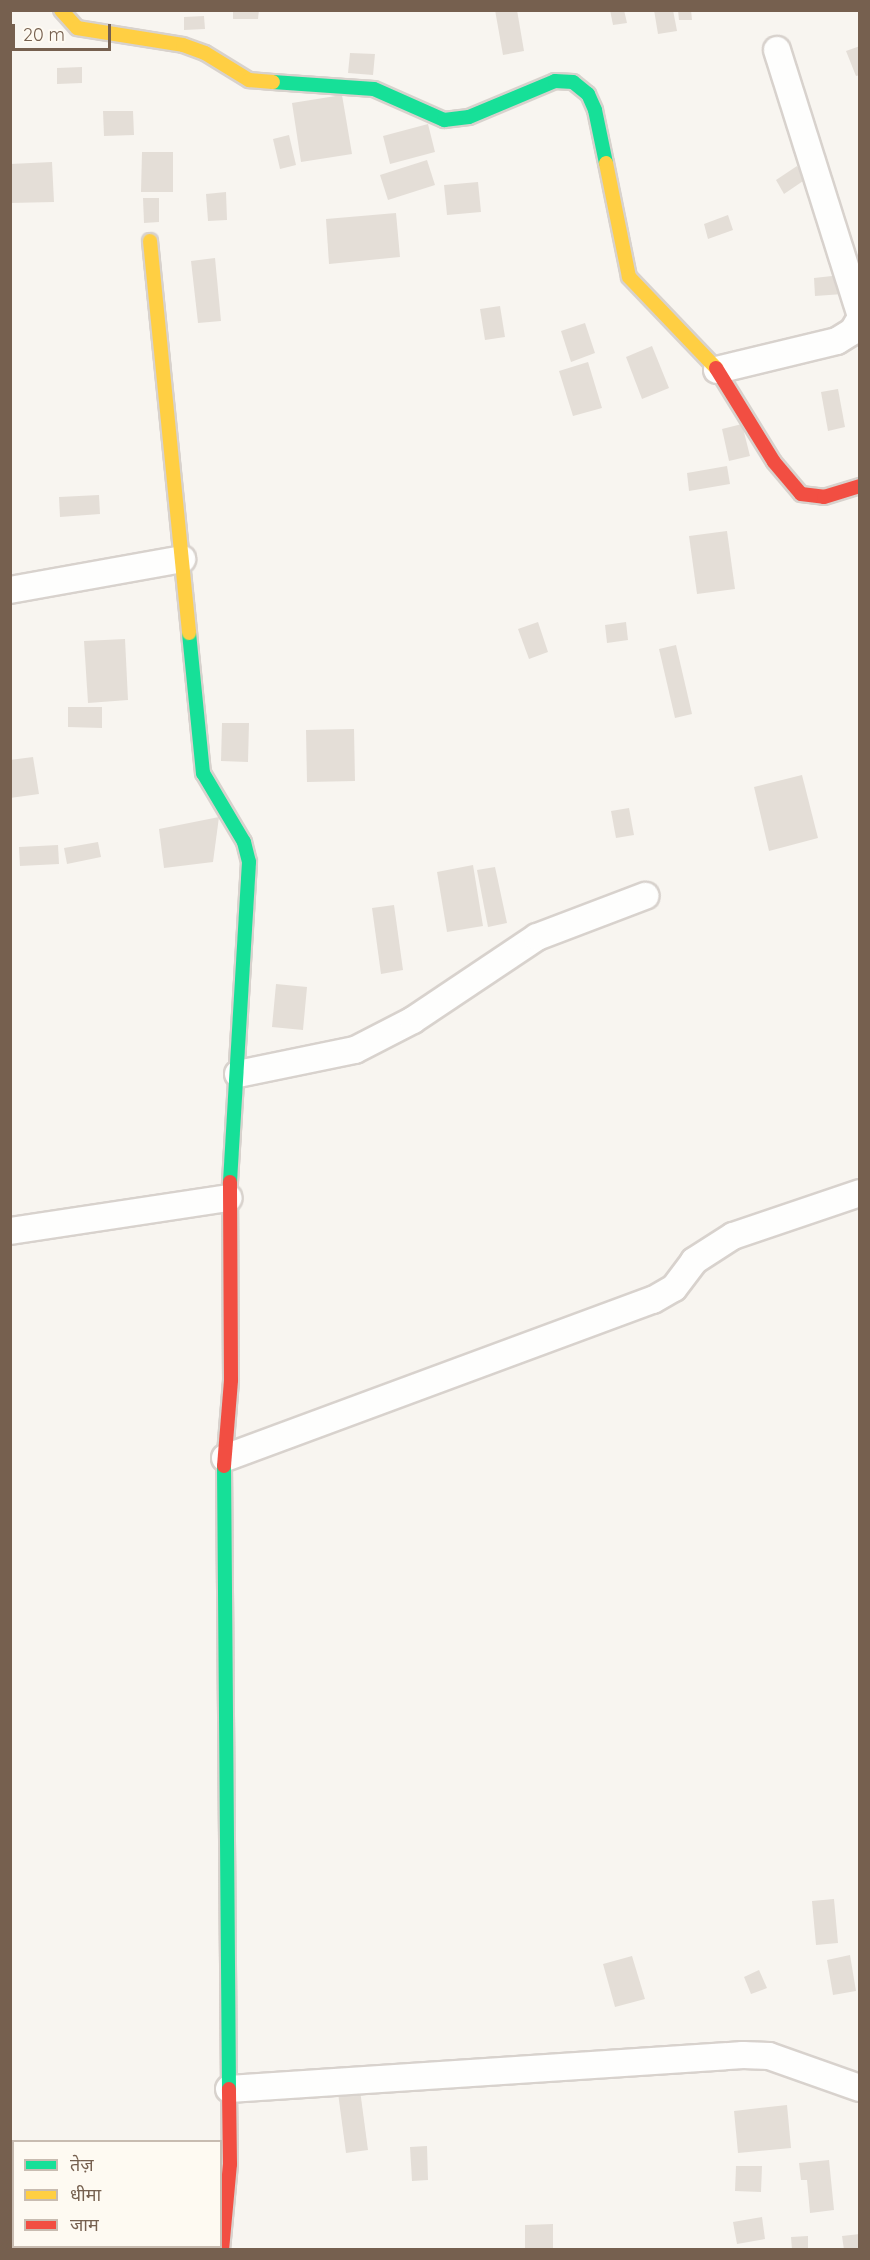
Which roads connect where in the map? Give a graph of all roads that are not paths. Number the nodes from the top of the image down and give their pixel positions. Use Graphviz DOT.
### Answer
graph roads {
  1 [pos="61,10"];
  2 [pos="777,50"];
  3 [pos="150,241"];
  4 [pos="860,314"];
  5 [pos="860,319"];
  6 [pos="717,370"];
  7 [pos="860,486"];
  8 [pos="182,559"];
  9 [pos="10,590"];
  10 [pos="645,896"];
  11 [pos="238,1074"];
  12 [pos="860,1193"];
  13 [pos="229,1197"];
  14 [pos="10,1231"];
  15 [pos="225,1458"];
  16 [pos="860,2088"];
  17 [pos="229,2089"];
  18 [pos="225,2164"];
  19 [pos="222,2250"];
  1 -- 6 [label="street"];
  2 -- 4 [label="street"];
  3 -- 8 [label="street"];
  5 -- 6 [label="street"];
  6 -- 7 [label="street"];
  8 -- 9 [label="street"];
  8 -- 11 [label="street"];
  10 -- 11 [label="street"];
  11 -- 13 [label="street"];
  12 -- 15 [label="street"];
  13 -- 14 [label="street"];
  13 -- 15 [label="street"];
  15 -- 17 [label="street"];
  16 -- 17 [label="street"];
  17 -- 18 [label="street"];
  18 -- 19 [label="street"];
}
